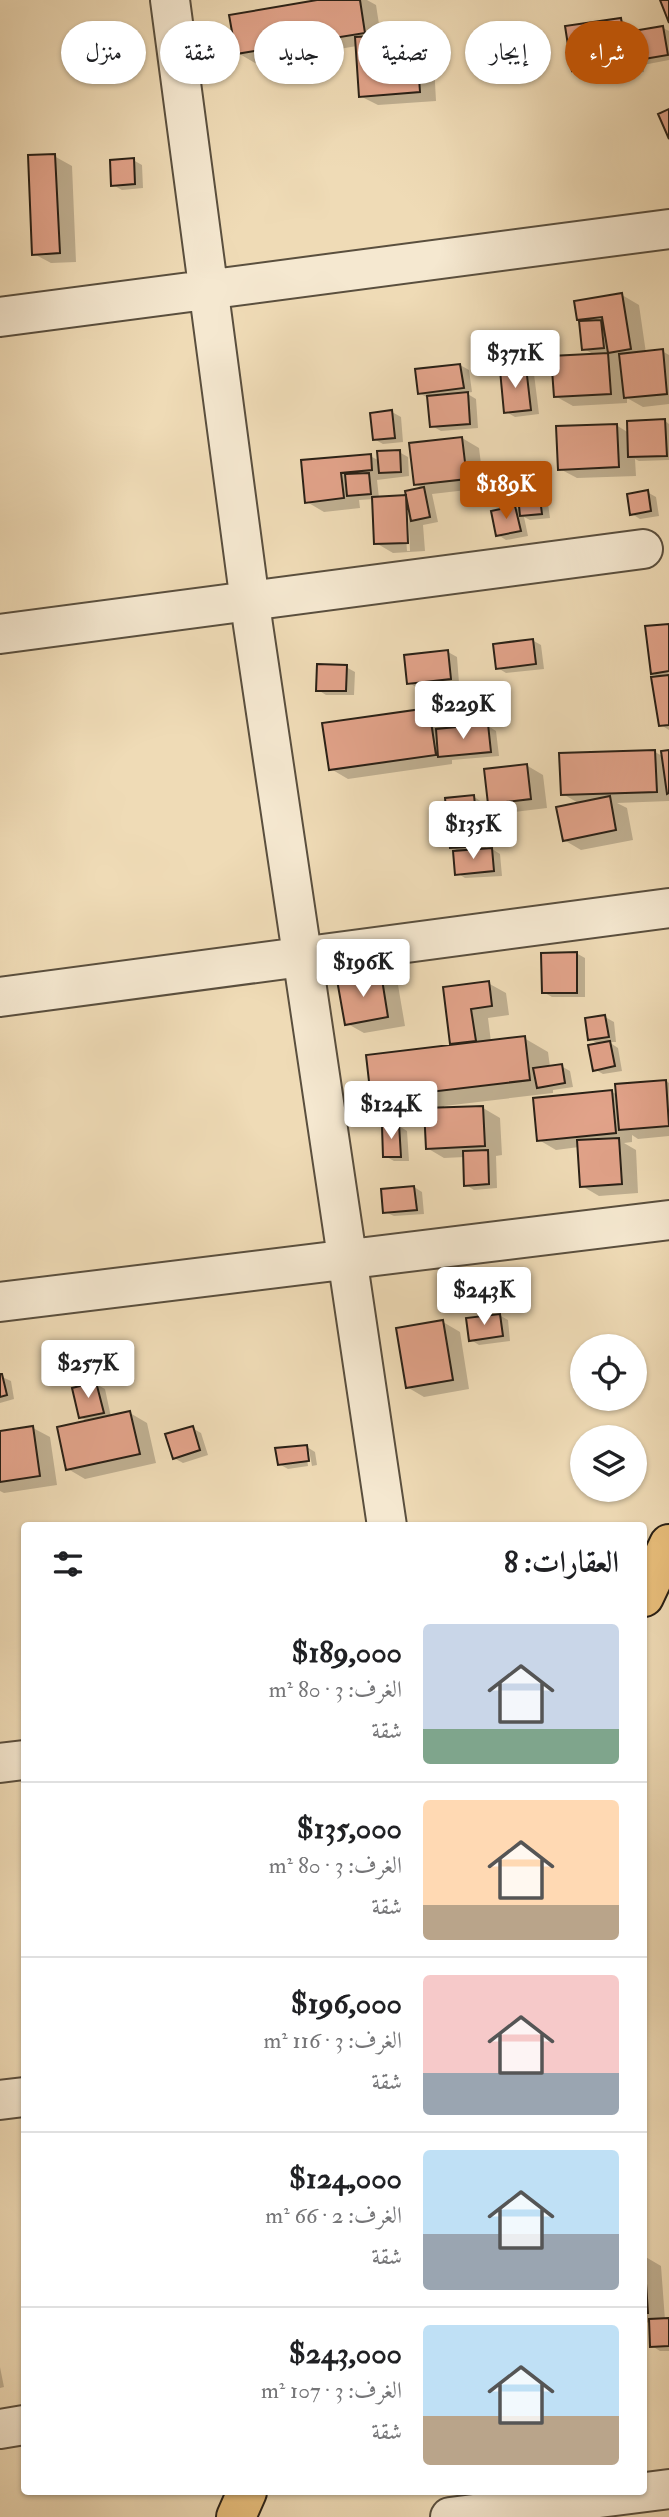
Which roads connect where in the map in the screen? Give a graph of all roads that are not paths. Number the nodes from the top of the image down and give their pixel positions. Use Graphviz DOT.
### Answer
graph roads {
  1 [pos="170,0"];
  2 [pos="669,229"];
  3 [pos="209,291"];
  4 [pos="0,317"];
  5 [pos="643,549"];
  6 [pos="250,601"];
  7 [pos="0,634"];
  8 [pos="669,908"];
  9 [pos="302,957"];
  10 [pos="0,997"];
  11 [pos="669,1220"];
  12 [pos="347,1259"];
  13 [pos="0,1302"];
  14 [pos="386,1522"];
  15 [pos="669,1544"];
  16 [pos="647,1592"];
  17 [pos="21,1760"];
  18 [pos="0,1763"];
  19 [pos="21,2097"];
  20 [pos="0,2100"];
  21 [pos="21,2426"];
  22 [pos="0,2429"];
  23 [pos="669,2489"];
  24 [pos="647,2492"];
  25 [pos="246,2495"];
  26 [pos="622,2495"];
  27 [pos="236,2517"];
  28 [pos="450,2517"];
  1 -- 3 [label="street"];
  2 -- 3 [label="street"];
  3 -- 4 [label="street"];
  3 -- 6 [label="street"];
  5 -- 6 [label="street"];
  6 -- 7 [label="street"];
  6 -- 9 [label="street"];
  8 -- 9 [label="street"];
  9 -- 10 [label="street"];
  9 -- 12 [label="street"];
  11 -- 12 [label="street"];
  12 -- 13 [label="street"];
  12 -- 14 [label="street"];
  15 -- 16 [label="main road"];
  17 -- 18 [label="street"];
  19 -- 20 [label="street"];
  21 -- 22 [label="street"];
  23 -- 24 [label="street"];
  25 -- 27 [label="main road"];
  26 -- 28 [label="street"];
}
